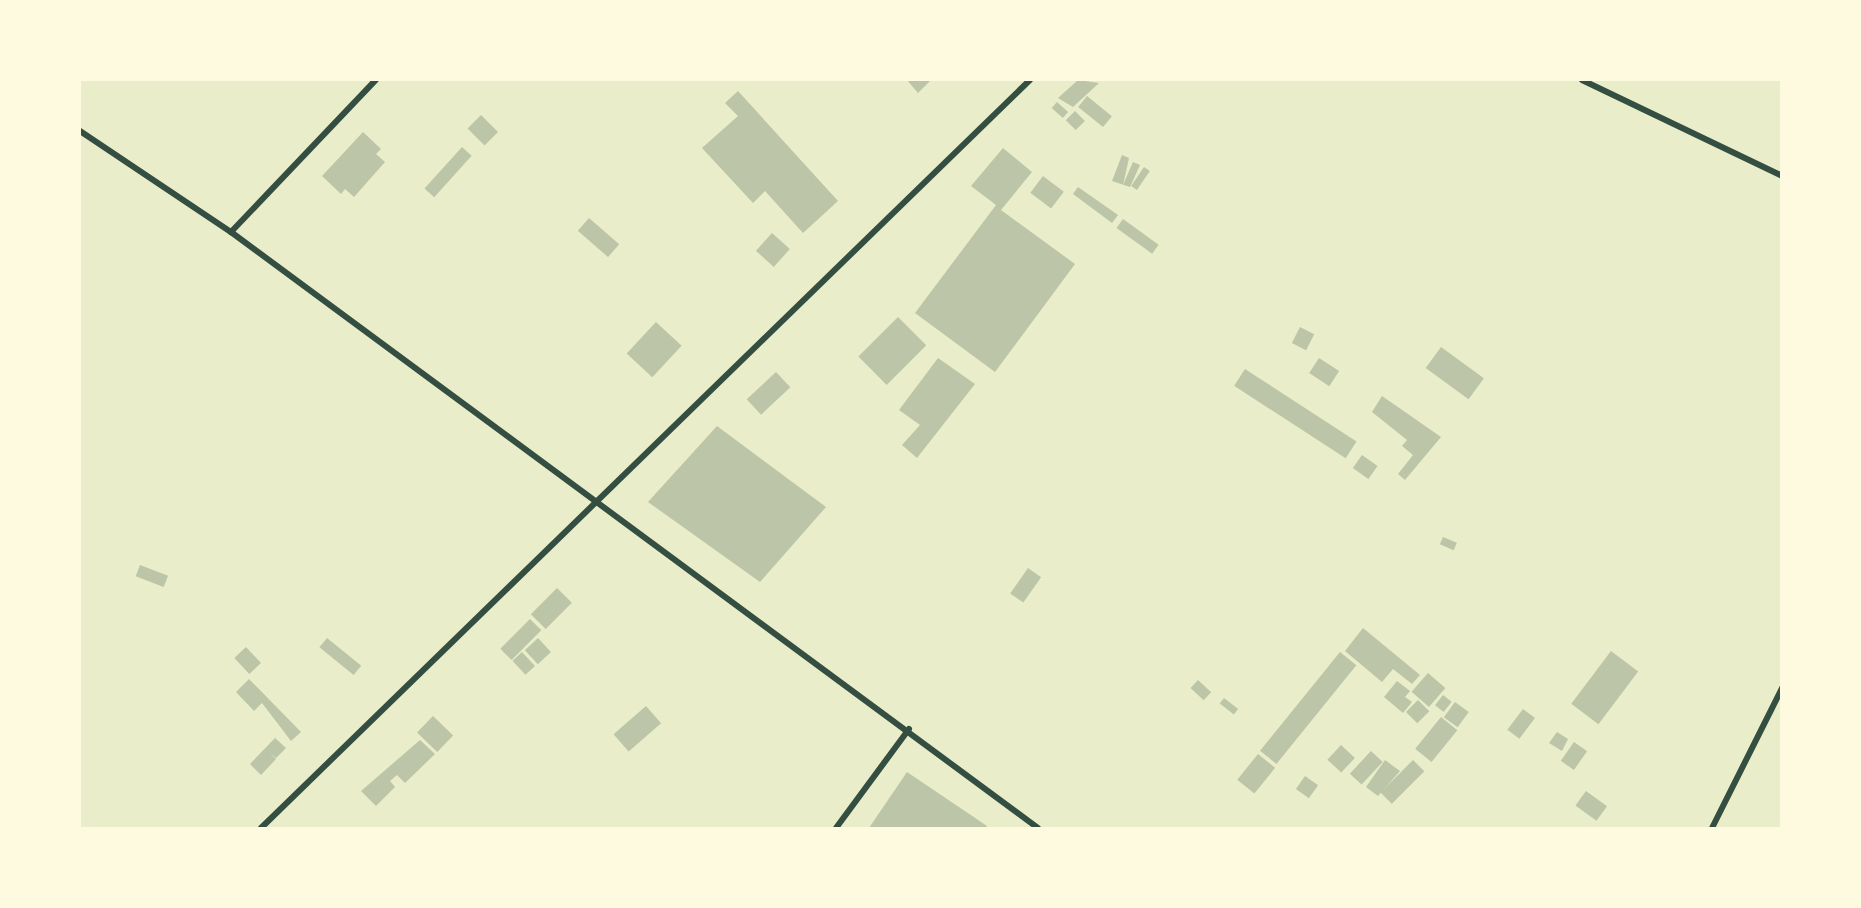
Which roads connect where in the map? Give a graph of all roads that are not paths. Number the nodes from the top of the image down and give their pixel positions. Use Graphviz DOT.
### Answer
graph roads {
  1 [pos="376,80"];
  2 [pos="1030,80"];
  3 [pos="1582,80"];
  4 [pos="80,131"];
  5 [pos="1782,176"];
  6 [pos="231,232"];
  7 [pos="600,500"];
  8 [pos="1782,688"];
  9 [pos="909,729"];
  10 [pos="261,828"];
  11 [pos="836,828"];
  12 [pos="1038,828"];
  13 [pos="1712,828"];
  1 -- 6 [label="street"];
  2 -- 7 [label="street"];
  3 -- 5 [label="street"];
  4 -- 6 [label="street"];
  6 -- 7 [label="street"];
  7 -- 9 [label="street"];
  7 -- 10 [label="street"];
  8 -- 13 [label="street"];
  9 -- 11 [label="street"];
  9 -- 12 [label="street"];
}
